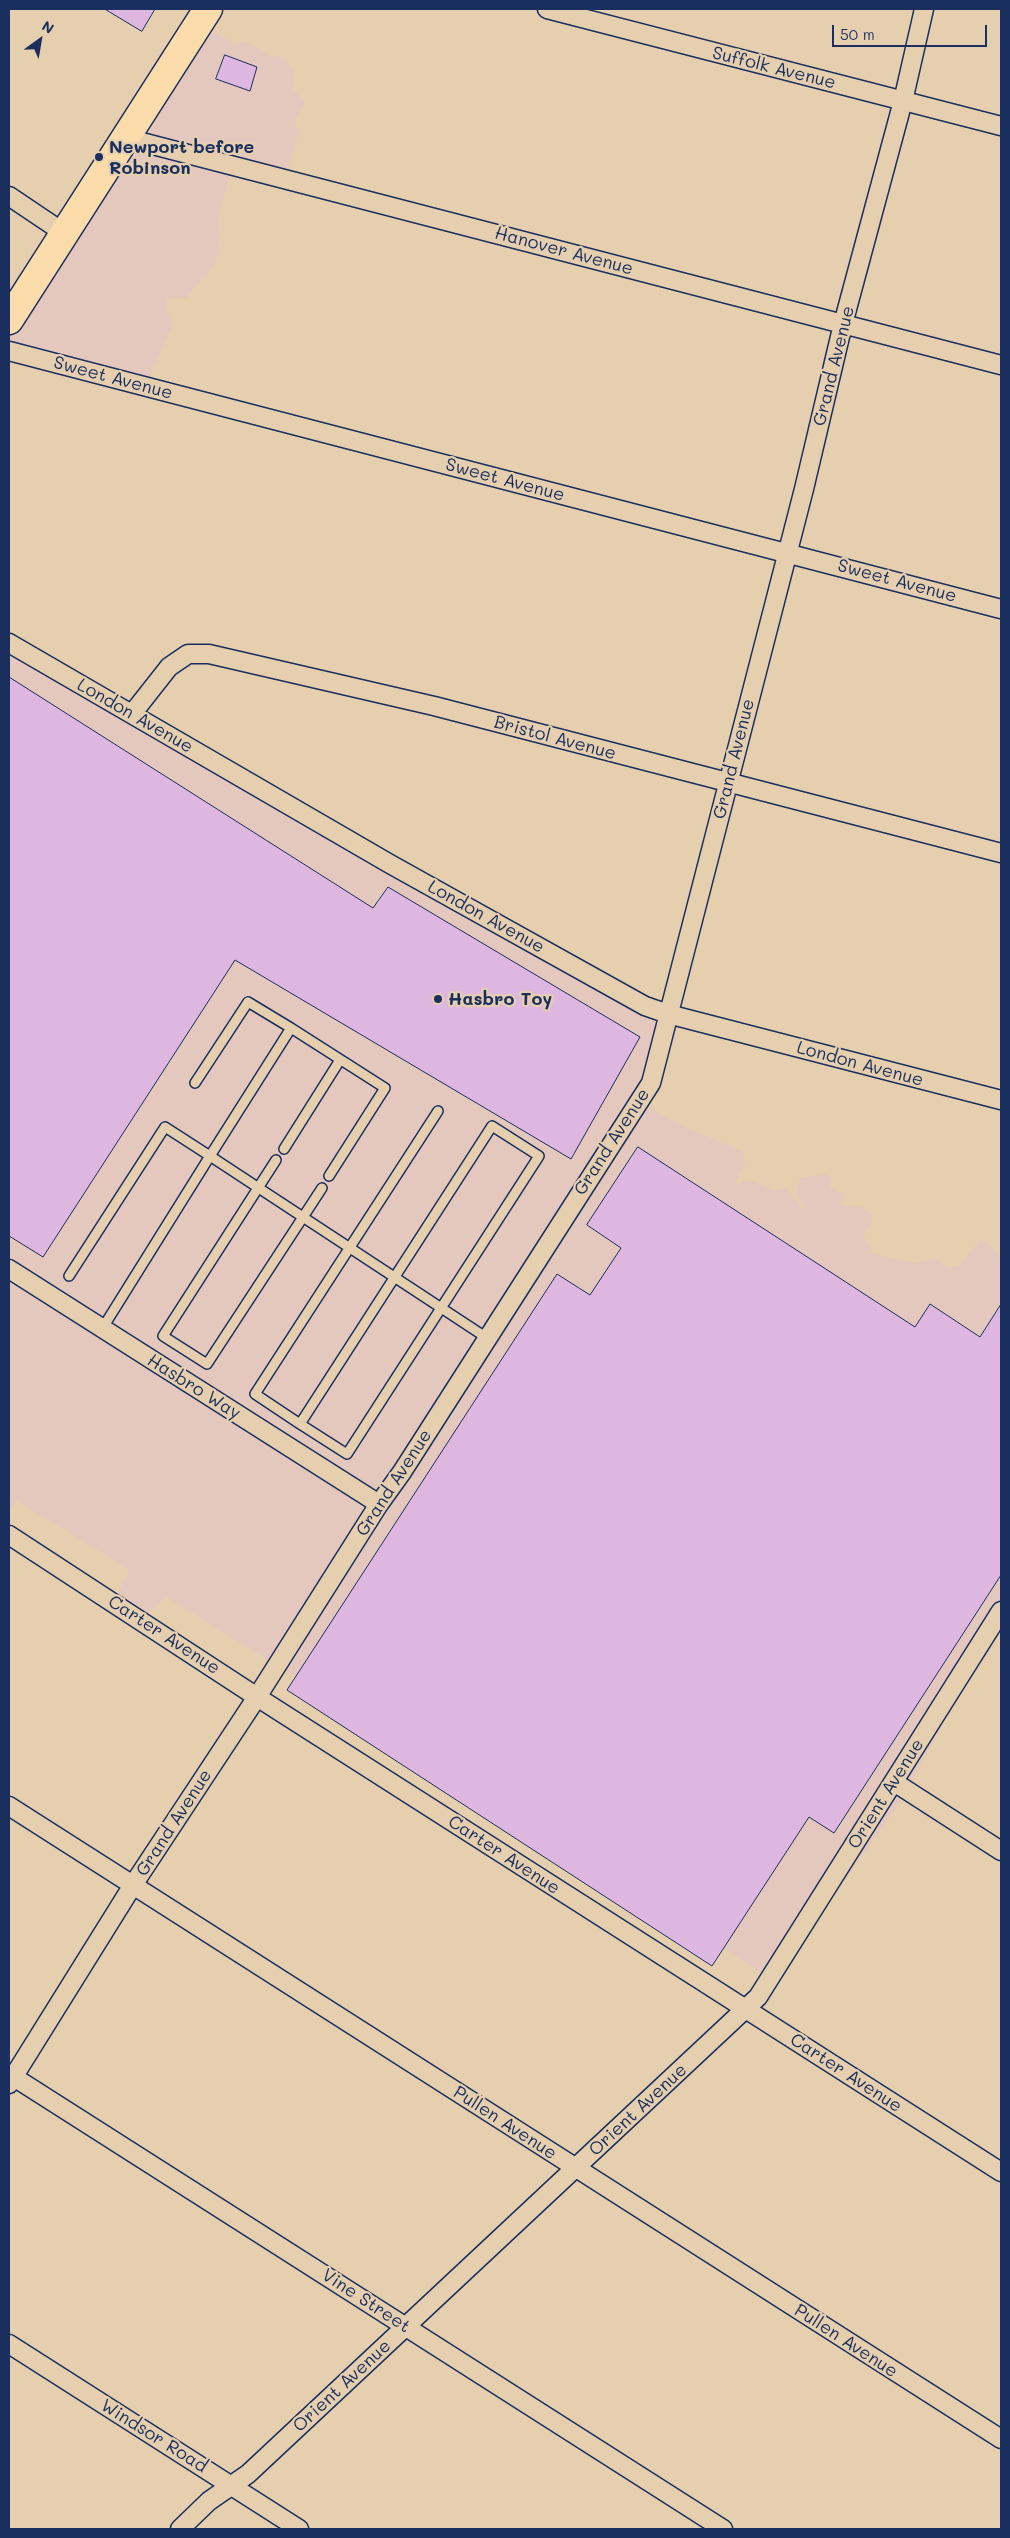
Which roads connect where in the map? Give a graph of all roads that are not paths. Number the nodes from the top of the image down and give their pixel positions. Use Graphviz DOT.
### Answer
graph roads {
  1 [pos="208,9"];
  2 [pos="547,9"];
  3 [pos="924,9"];
  4 [pos="903,101"];
  5 [pos="1001,126"];
  6 [pos="126,138"];
  7 [pos="9,196"];
  8 [pos="64,233"];
  9 [pos="9,320"];
  10 [pos="843,324"];
  11 [pos="9,351"];
  12 [pos="1001,365"];
  13 [pos="787,553"];
  14 [pos="1001,608"];
  15 [pos="9,643"];
  16 [pos="132,714"];
  17 [pos="727,783"];
  18 [pos="1001,853"];
  19 [pos="668,1014"];
  20 [pos="290,1028"];
  21 [pos="340,1060"];
  22 [pos="195,1083"];
  23 [pos="1001,1100"];
  24 [pos="438,1111"];
  25 [pos="284,1149"];
  26 [pos="210,1156"];
  27 [pos="276,1160"];
  28 [pos="329,1176"];
  29 [pos="259,1187"];
  30 [pos="322,1188"];
  31 [pos="305,1216"];
  32 [pos="351,1246"];
  33 [pos="9,1269"];
  34 [pos="69,1276"];
  35 [pos="396,1278"];
  36 [pos="441,1307"];
  37 [pos="102,1329"];
  38 [pos="487,1338"];
  39 [pos="300,1424"];
  40 [pos="379,1504"];
  41 [pos="9,1535"];
  42 [pos="1001,1611"];
  43 [pos="257,1696"];
  44 [pos="894,1782"];
  45 [pos="9,1806"];
  46 [pos="1001,1851"];
  47 [pos="133,1885"];
  48 [pos="746,2009"];
  49 [pos="10,2078"];
  50 [pos="576,2168"];
  51 [pos="1001,2172"];
  52 [pos="406,2326"];
  53 [pos="9,2344"];
  54 [pos="1001,2439"];
  55 [pos="232,2486"];
  56 [pos="180,2529"];
  57 [pos="299,2529"];
  58 [pos="723,2529"];
  1 -- 6 [label="main road"];
  2 -- 4 [label="street, Suffolk Avenue"];
  3 -- 4 [label="street, Grand Avenue"];
  4 -- 5 [label="street, Suffolk Avenue"];
  4 -- 10 [label="street, Grand Avenue"];
  6 -- 8 [label="main road"];
  6 -- 10 [label="street, Hanover Avenue"];
  7 -- 8 [label="street"];
  8 -- 9 [label="main road"];
  10 -- 12 [label="street, Hanover Avenue"];
  10 -- 13 [label="street, Grand Avenue"];
  11 -- 13 [label="street, Sweet Avenue"];
  13 -- 14 [label="street, Sweet Avenue"];
  13 -- 17 [label="street, Grand Avenue"];
  15 -- 16 [label="street, London Avenue"];
  16 -- 17 [label="street, Bristol Avenue"];
  16 -- 19 [label="street, London Avenue"];
  17 -- 18 [label="street, Bristol Avenue"];
  17 -- 19 [label="street, Grand Avenue"];
  19 -- 23 [label="street, London Avenue"];
  19 -- 38 [label="street, Grand Avenue"];
  20 -- 21 [label="lane"];
  20 -- 22 [label="lane"];
  20 -- 26 [label="lane"];
  21 -- 25 [label="lane"];
  21 -- 28 [label="lane"];
  24 -- 32 [label="lane"];
  26 -- 29 [label="lane"];
  26 -- 34 [label="lane"];
  26 -- 37 [label="lane"];
  27 -- 29 [label="lane"];
  29 -- 31 [label="lane"];
  29 -- 31 [label="lane"];
  30 -- 31 [label="lane"];
  31 -- 32 [label="lane"];
  32 -- 35 [label="lane"];
  32 -- 39 [label="lane"];
  33 -- 37 [label="street, Hasbro Way"];
  35 -- 36 [label="lane"];
  35 -- 36 [label="lane"];
  35 -- 39 [label="lane"];
  36 -- 38 [label="lane"];
  36 -- 39 [label="lane"];
  37 -- 40 [label="street, Hasbro Way"];
  38 -- 40 [label="street, Grand Avenue"];
  40 -- 43 [label="street, Grand Avenue"];
  41 -- 43 [label="street, Carter Avenue"];
  42 -- 44 [label="street, Orient Avenue"];
  43 -- 47 [label="street, Grand Avenue"];
  43 -- 48 [label="street, Carter Avenue"];
  44 -- 46 [label="street"];
  44 -- 48 [label="street, Orient Avenue"];
  45 -- 47 [label="street, Pullen Avenue"];
  47 -- 49 [label="street, Grand Avenue"];
  47 -- 50 [label="street, Pullen Avenue"];
  48 -- 50 [label="street, Orient Avenue"];
  48 -- 51 [label="street, Carter Avenue"];
  49 -- 52 [label="street, Vine Street"];
  50 -- 52 [label="street, Orient Avenue"];
  50 -- 54 [label="street, Pullen Avenue"];
  52 -- 55 [label="street, Orient Avenue"];
  52 -- 58 [label="street, Vine Street"];
  53 -- 55 [label="street, Windsor Road"];
  55 -- 56 [label="street, Orient Avenue"];
  55 -- 57 [label="street, Windsor Road"];
}
